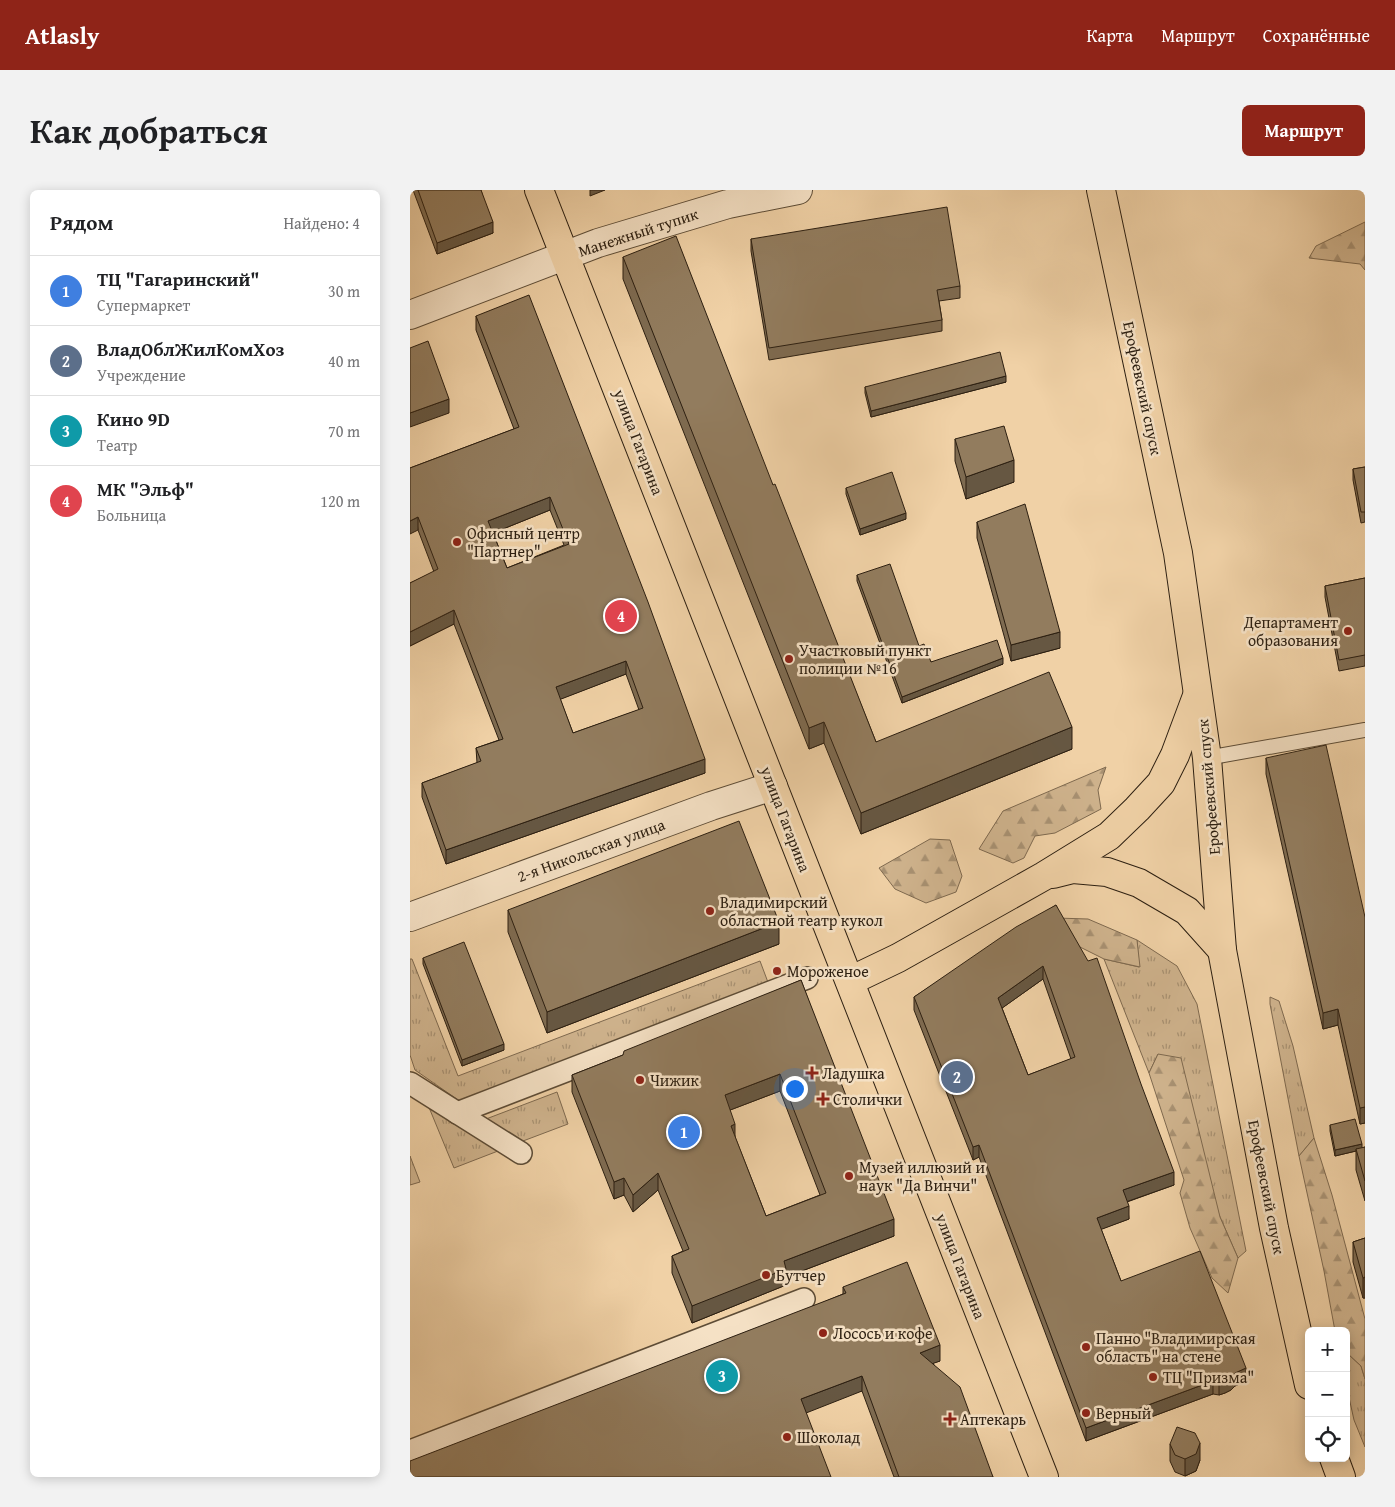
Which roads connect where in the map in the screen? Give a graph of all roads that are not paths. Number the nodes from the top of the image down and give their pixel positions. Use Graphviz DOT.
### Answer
graph roads {
  1 [pos="539,190"];
  2 [pos="798,190"];
  3 [pos="1101,190"];
  4 [pos="565,255"];
  5 [pos="410,315"];
  6 [pos="1198,692"];
  7 [pos="1365,730"];
  8 [pos="1206,758"];
  9 [pos="773,786"];
  10 [pos="1044,876"];
  11 [pos="410,917"];
  12 [pos="1222,950"];
  13 [pos="807,978"];
  14 [pos="850,981"];
  15 [pos="410,1083"];
  16 [pos="457,1113"];
  17 [pos="521,1152"];
  18 [pos="804,1299"];
  19 [pos="1306,1372"];
  20 [pos="410,1451"];
  21 [pos="1335,1462"];
  22 [pos="1044,1477"];
  23 [pos="1341,1477"];
  1 -- 4 [label="main road, улица Гагарина"];
  2 -- 4 [label="street, Манежный тупик"];
  3 -- 6 [label="main road, Ерофеевский спуск"];
  4 -- 5 [label="street, Манежный тупик"];
  4 -- 9 [label="main road, улица Гагарина"];
  6 -- 8 [label="main road, Ерофеевский спуск"];
  6 -- 10 [label="main road"];
  7 -- 8 [label="lane"];
  8 -- 12 [label="main road, Ерофеевский спуск"];
  9 -- 11 [label="street, 2-я Никольская улица"];
  9 -- 14 [label="main road, улица Гагарина"];
  10 -- 12 [label="main road"];
  10 -- 14 [label="main road"];
  12 -- 19 [label="main road, Ерофеевский спуск"];
  13 -- 16 [label="street"];
  14 -- 22 [label="main road, улица Гагарина"];
  15 -- 16 [label="street"];
  16 -- 17 [label="street"];
  18 -- 20 [label="street"];
  21 -- 23 [label="main road"];
}
